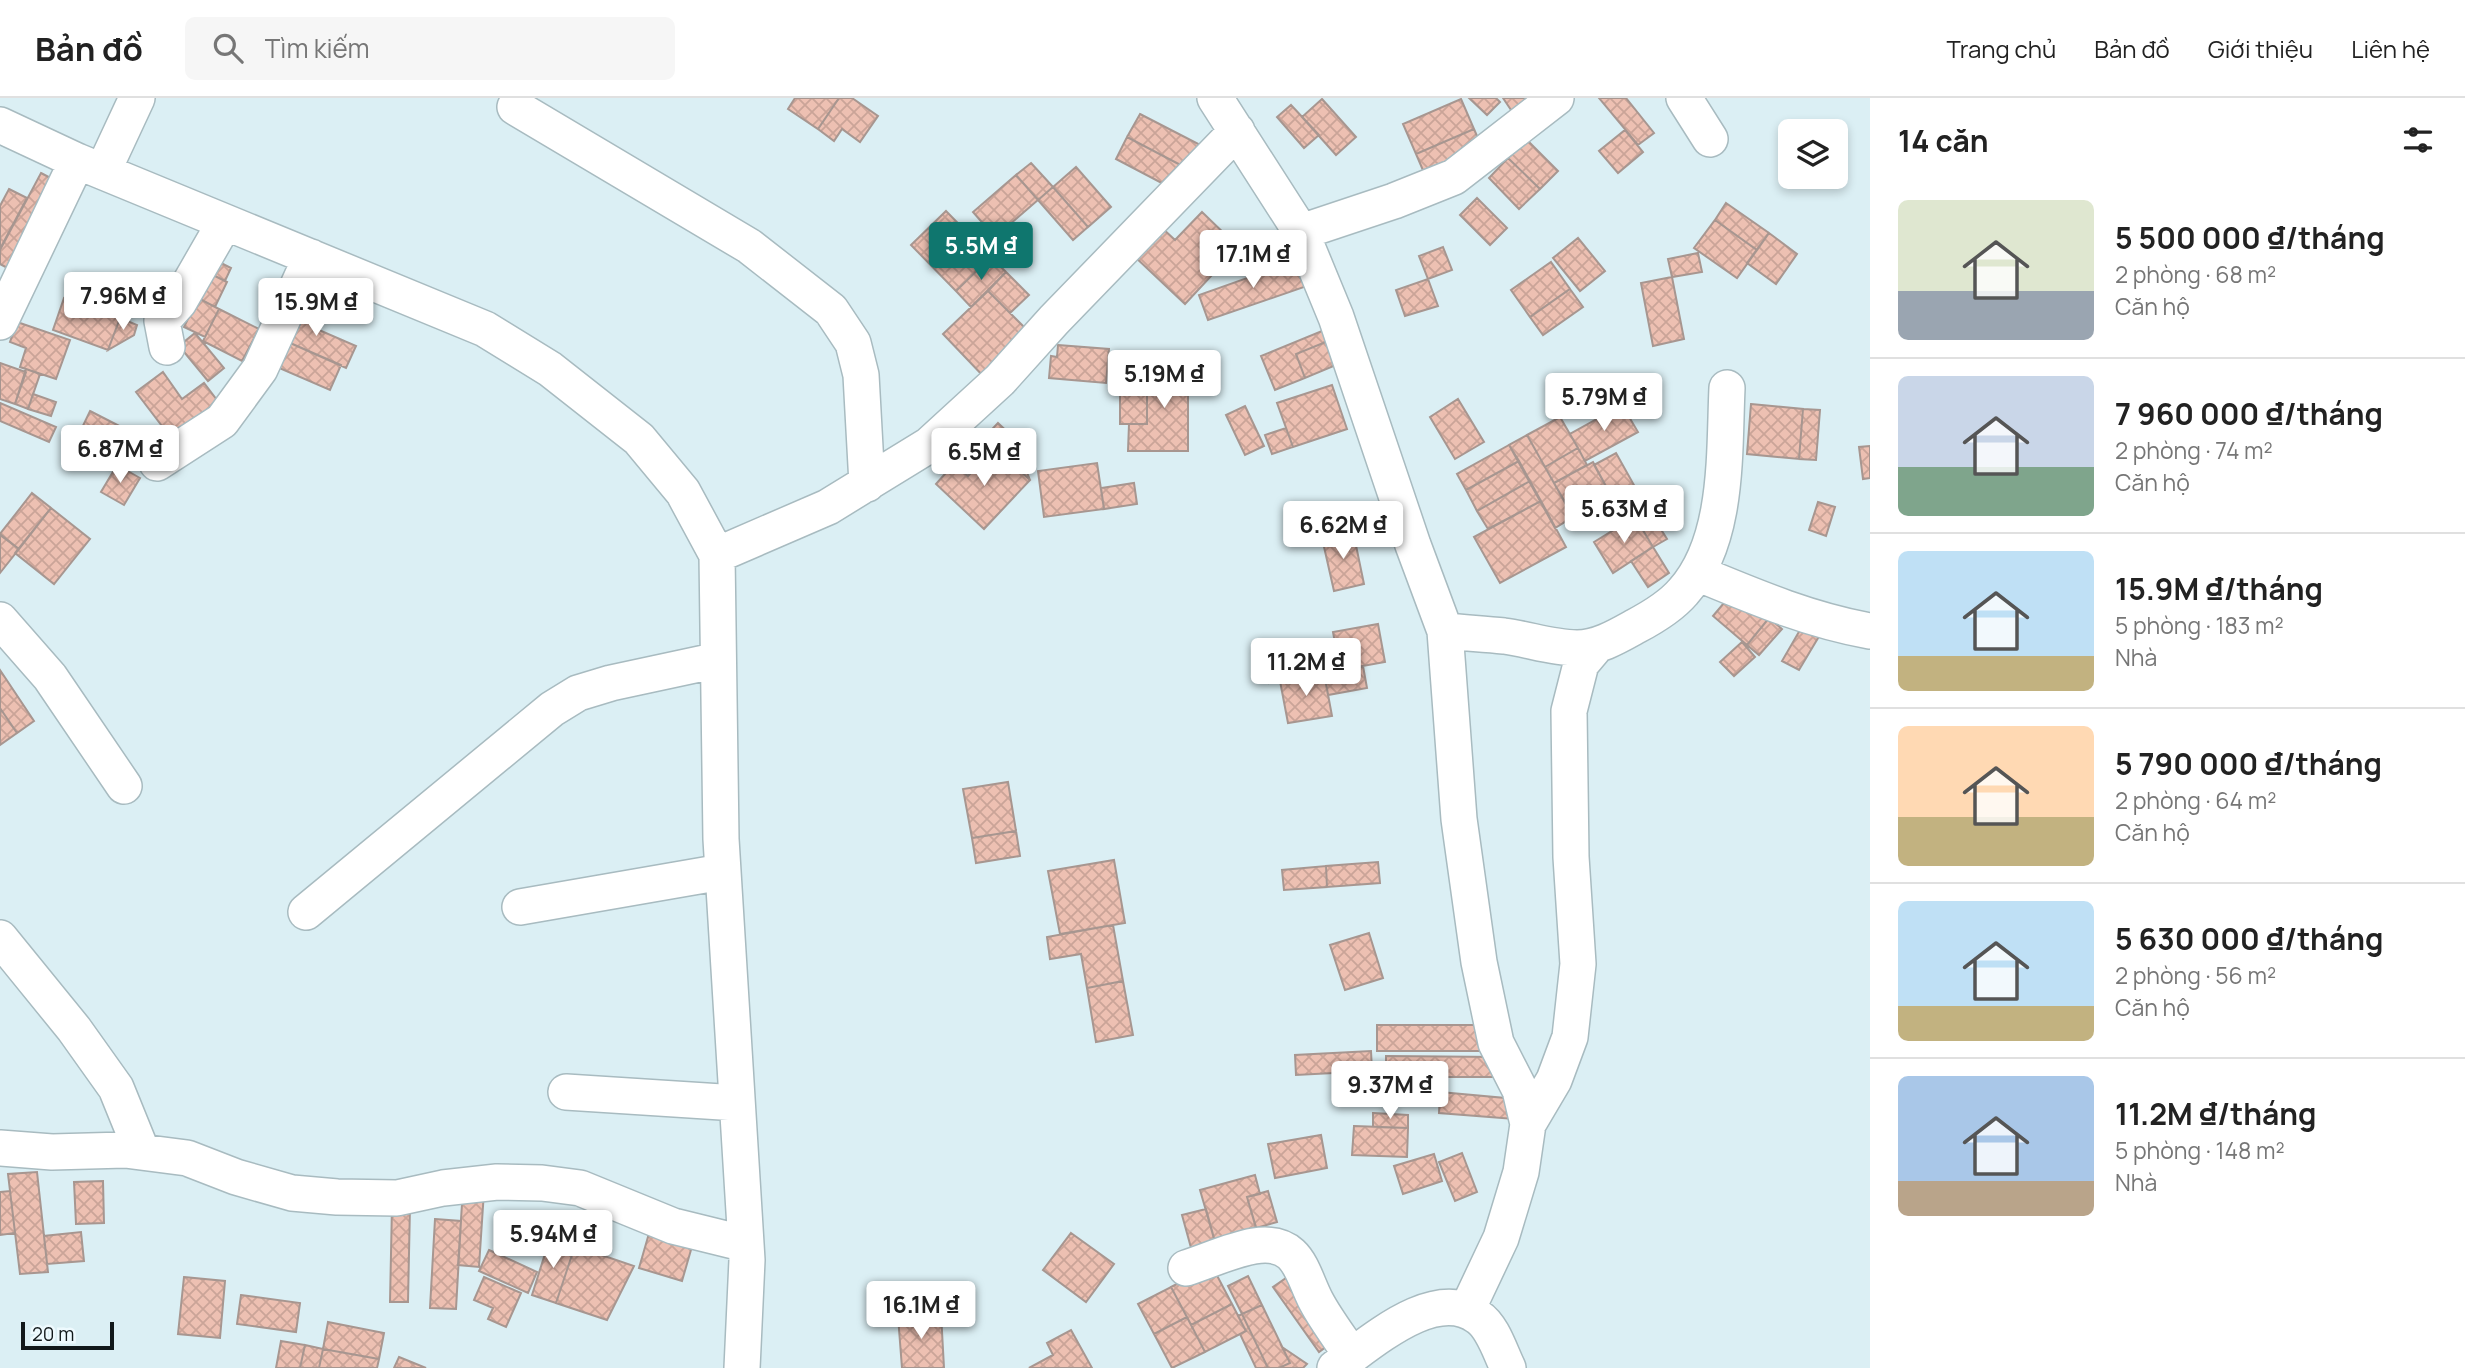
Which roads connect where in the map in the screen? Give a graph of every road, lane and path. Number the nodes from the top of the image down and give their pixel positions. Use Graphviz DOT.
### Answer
graph roads {
  1 [pos="136,98"];
  2 [pos="1215,98"];
  3 [pos="1556,98"];
  4 [pos="1684,98"];
  5 [pos="515,107"];
  6 [pos="0,125"];
  7 [pos="1237,131"];
  8 [pos="1710,139"];
  9 [pos="90,166"];
  10 [pos="225,222"];
  11 [pos="1301,232"];
  12 [pos="311,257"];
  13 [pos="0,322"];
  14 [pos="167,347"];
  15 [pos="1727,388"];
  16 [pos="157,463"];
  17 [pos="867,484"];
  18 [pos="717,555"];
  19 [pos="1697,573"];
  20 [pos="0,620"];
  21 [pos="1445,631"];
  22 [pos="1870,631"];
  23 [pos="1597,645"];
  24 [pos="718,660"];
  25 [pos="124,786"];
  26 [pos="722,872"];
  27 [pos="520,907"];
  28 [pos="306,912"];
  29 [pos="0,938"];
  30 [pos="566,1092"];
  31 [pos="737,1103"];
  32 [pos="1528,1124"];
  33 [pos="0,1148"];
  34 [pos="142,1152"];
  35 [pos="746,1244"];
  36 [pos="1186,1268"];
  37 [pos="1466,1310"];
  38 [pos="1343,1362"];
  39 [pos="742,1368"];
  40 [pos="1508,1368"];
  1 -- 9 [label="street"];
  2 -- 7 [label="street"];
  3 -- 11 [label="street"];
  4 -- 8 [label="street"];
  5 -- 17 [label="street"];
  6 -- 9 [label="street"];
  7 -- 11 [label="street"];
  7 -- 17 [label="street"];
  9 -- 10 [label="street"];
  9 -- 13 [label="street"];
  10 -- 12 [label="street"];
  10 -- 14 [label="street"];
  11 -- 21 [label="street"];
  12 -- 16 [label="street"];
  12 -- 18 [label="street"];
  15 -- 19 [label="street"];
  17 -- 18 [label="street"];
  18 -- 24 [label="street"];
  19 -- 22 [label="street"];
  19 -- 23 [label="street"];
  20 -- 25 [label="street"];
  21 -- 23 [label="street"];
  21 -- 32 [label="street"];
  23 -- 32 [label="street"];
  24 -- 26 [label="street"];
  24 -- 28 [label="street"];
  26 -- 27 [label="street"];
  26 -- 31 [label="street"];
  29 -- 34 [label="street"];
  30 -- 31 [label="street"];
  31 -- 35 [label="street"];
  32 -- 37 [label="street"];
  33 -- 34 [label="street"];
  34 -- 35 [label="street"];
  35 -- 39 [label="street"];
  36 -- 38 [label="street"];
  37 -- 38 [label="street"];
  37 -- 40 [label="street"];
}
